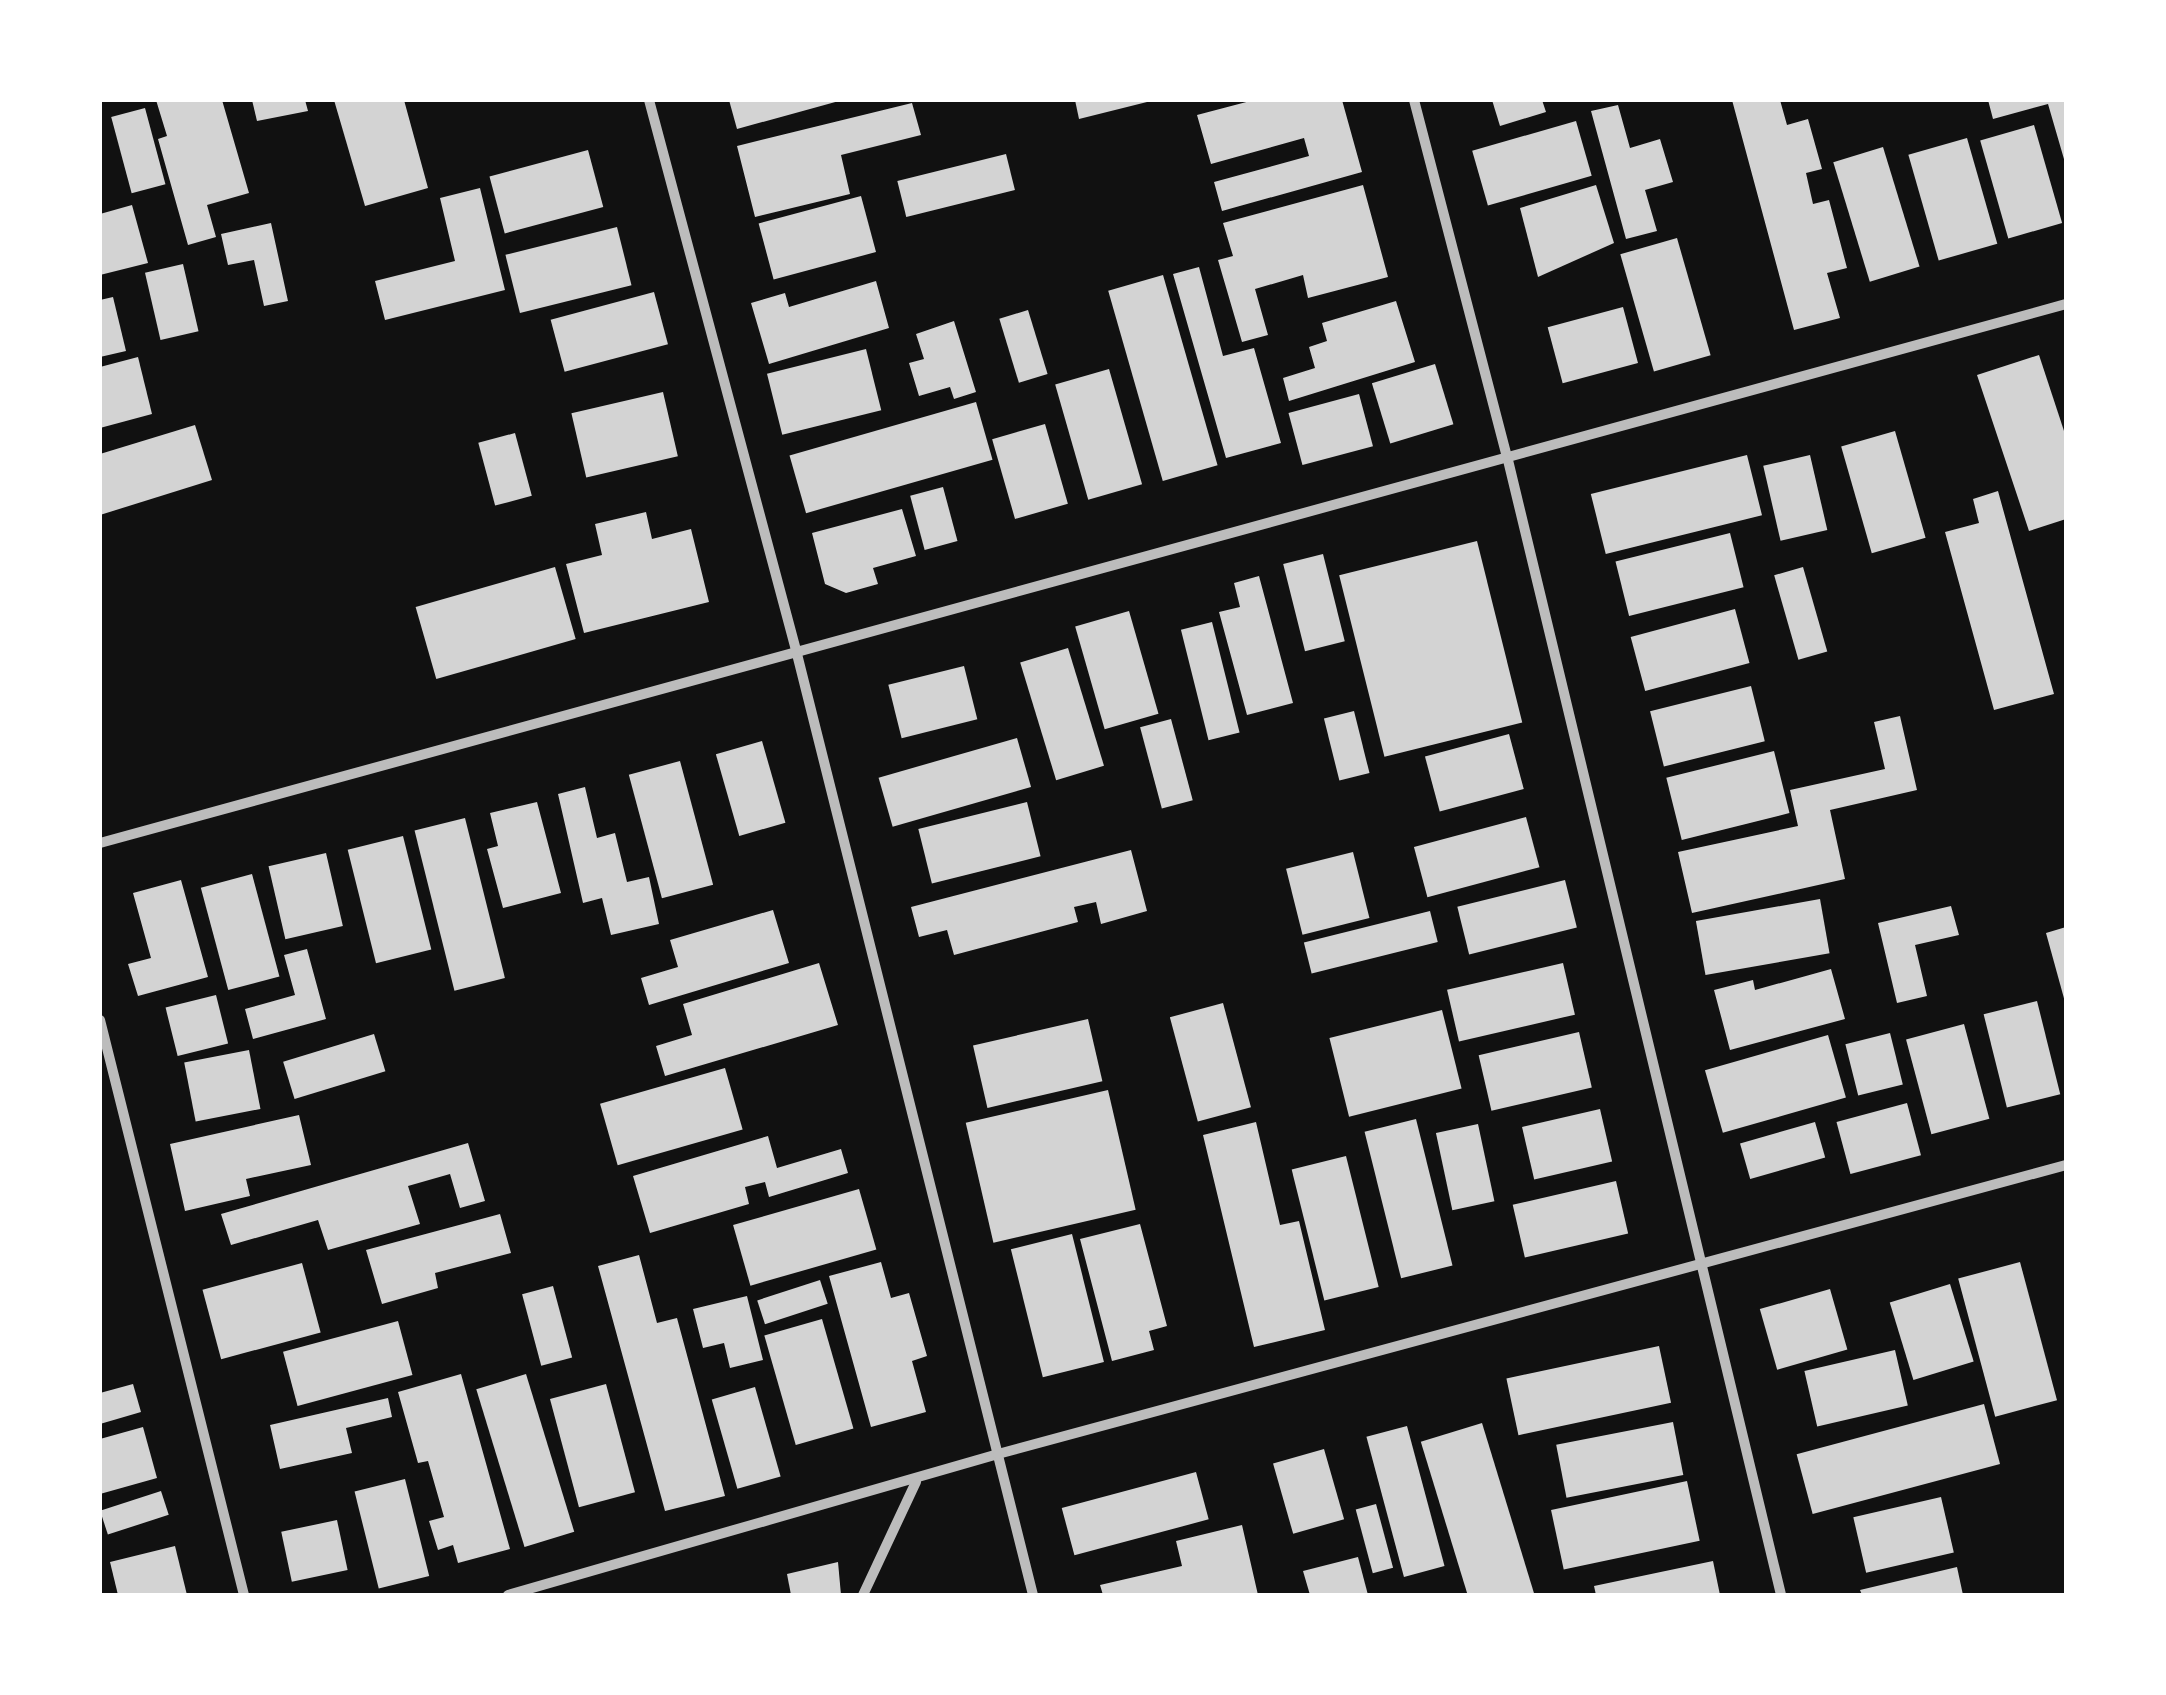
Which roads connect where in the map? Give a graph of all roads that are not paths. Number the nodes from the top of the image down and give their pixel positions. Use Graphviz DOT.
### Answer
graph roads {
  1 [pos="649,100"];
  2 [pos="1414,100"];
  3 [pos="2066,304"];
  4 [pos="1507,456"];
  5 [pos="797,654"];
  6 [pos="100,842"];
  7 [pos="100,1020"];
  8 [pos="2066,1165"];
  9 [pos="1700,1266"];
  10 [pos="998,1454"];
  11 [pos="916,1482"];
  12 [pos="244,1595"];
  13 [pos="508,1595"];
  14 [pos="863,1595"];
  15 [pos="1034,1595"];
  16 [pos="1781,1595"];
  1 -- 5 [label="street"];
  2 -- 4 [label="street"];
  3 -- 4 [label="street"];
  4 -- 5 [label="street"];
  4 -- 9 [label="street"];
  5 -- 6 [label="street"];
  5 -- 10 [label="street"];
  7 -- 12 [label="street"];
  8 -- 9 [label="street"];
  9 -- 10 [label="street"];
  9 -- 16 [label="street"];
  10 -- 11 [label="street"];
  10 -- 15 [label="street"];
  11 -- 13 [label="street"];
  11 -- 14 [label="street"];
}
